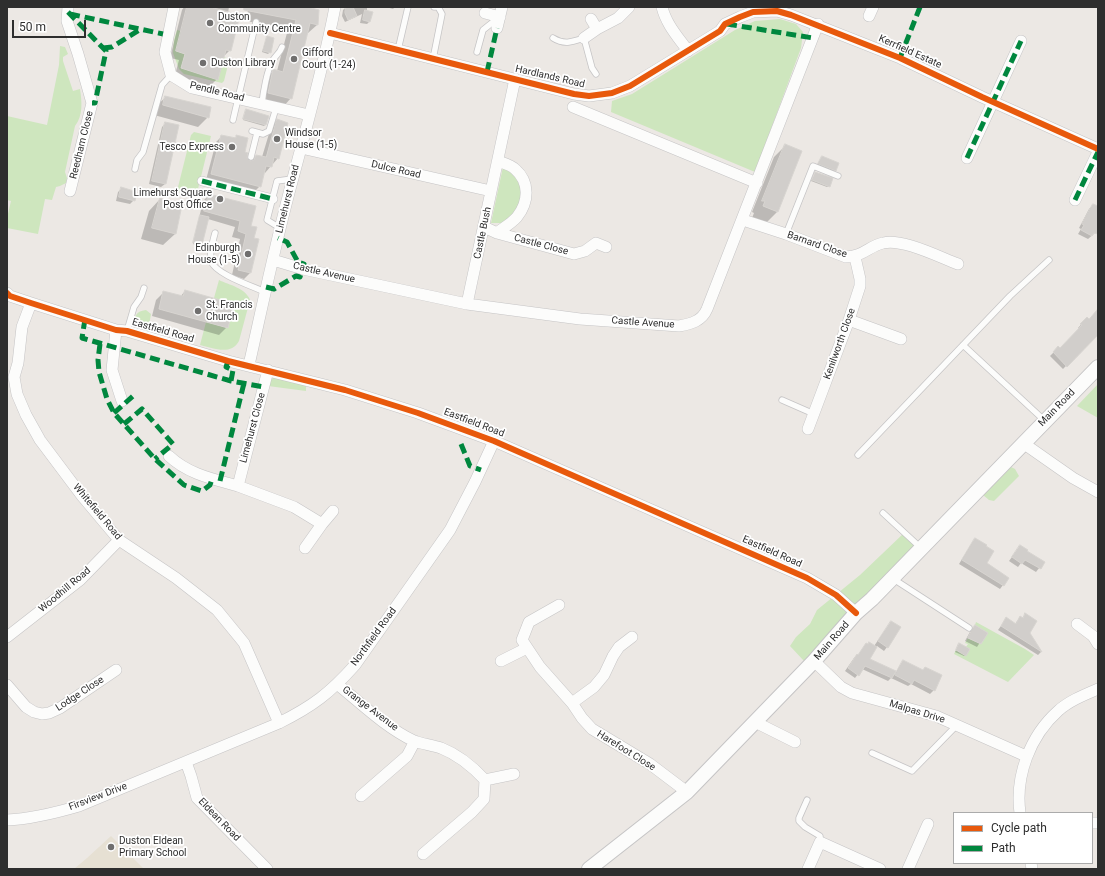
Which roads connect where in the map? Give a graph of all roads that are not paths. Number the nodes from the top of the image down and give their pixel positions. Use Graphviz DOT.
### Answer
graph roads {
  1 [pos="68,7"];
  2 [pos="174,7"];
  3 [pos="335,7"];
  4 [pos="408,7"];
  5 [pos="434,7"];
  6 [pos="628,7"];
  7 [pos="662,7"];
  8 [pos="484,10"];
  9 [pos="501,12"];
  10 [pos="256,22"];
  11 [pos="818,24"];
  12 [pos="497,28"];
  13 [pos="330,33"];
  14 [pos="553,38"];
  15 [pos="584,38"];
  16 [pos="1021,41"];
  17 [pos="282,47"];
  18 [pos="398,50"];
  19 [pos="688,51"];
  20 [pos="477,52"];
  21 [pos="433,59"];
  22 [pos="171,74"];
  23 [pos="596,74"];
  24 [pos="515,79"];
  25 [pos="238,98"];
  26 [pos="993,101"];
  27 [pos="262,104"];
  28 [pos="573,107"];
  29 [pos="276,108"];
  30 [pos="309,115"];
  31 [pos="233,120"];
  32 [pos="301,148"];
  33 [pos="1098,149"];
  34 [pos="1098,152"];
  35 [pos="250,157"];
  36 [pos="967,158"];
  37 [pos="498,161"];
  38 [pos="135,169"];
  39 [pos="838,176"];
  40 [pos="292,179"];
  41 [pos="202,181"];
  42 [pos="757,183"];
  43 [pos="70,191"];
  44 [pos="491,191"];
  45 [pos="273,199"];
  46 [pos="1075,200"];
  47 [pos="743,220"];
  48 [pos="484,227"];
  49 [pos="281,228"];
  50 [pos="215,233"];
  51 [pos="497,233"];
  52 [pos="786,234"];
  53 [pos="599,242"];
  54 [pos="855,257"];
  55 [pos="273,260"];
  56 [pos="1049,260"];
  57 [pos="958,264"];
  58 [pos="144,288"];
  59 [pos="265,292"];
  60 [pos="7,293"];
  61 [pos="31,303"];
  62 [pos="467,304"];
  63 [pos="849,320"];
  64 [pos="116,330"];
  65 [pos="127,331"];
  66 [pos="901,339"];
  67 [pos="963,345"];
  68 [pos="249,365"];
  69 [pos="1098,367"];
  70 [pos="268,370"];
  71 [pos="10,377"];
  72 [pos="782,400"];
  73 [pos="122,401"];
  74 [pos="814,414"];
  75 [pos="1045,421"];
  76 [pos="808,429"];
  77 [pos="494,441"];
  78 [pos="1023,443"];
  79 [pos="858,455"];
  80 [pos="169,456"];
  81 [pos="238,486"];
  82 [pos="1098,492"];
  83 [pos="333,511"];
  84 [pos="883,513"];
  85 [pos="322,524"];
  86 [pos="119,540"];
  87 [pos="305,548"];
  88 [pos="921,548"];
  89 [pos="892,578"];
  90 [pos="559,604"];
  91 [pos="856,613"];
  92 [pos="1077,624"];
  93 [pos="969,628"];
  94 [pos="7,637"];
  95 [pos="632,637"];
  96 [pos="1098,644"];
  97 [pos="527,648"];
  98 [pos="501,661"];
  99 [pos="814,661"];
  100 [pos="116,670"];
  101 [pos="337,684"];
  102 [pos="7,685"];
  103 [pos="1098,689"];
  104 [pos="572,703"];
  105 [pos="755,722"];
  106 [pos="279,723"];
  107 [pos="957,725"];
  108 [pos="415,741"];
  109 [pos="795,742"];
  110 [pos="872,753"];
  111 [pos="1026,756"];
  112 [pos="186,762"];
  113 [pos="514,774"];
  114 [pos="485,780"];
  115 [pos="687,792"];
  116 [pos="361,796"];
  117 [pos="807,800"];
  118 [pos="1020,812"];
  119 [pos="7,820"];
  120 [pos="928,824"];
  121 [pos="820,842"];
  122 [pos="423,854"];
  123 [pos="267,869"];
  124 [pos="589,869"];
  125 [pos="808,869"];
  126 [pos="880,869"];
  127 [pos="908,869"];
  1 -- 43 [label="street, Reedham Close"];
  2 -- 22 [label="street"];
  3 -- 13 [label="street, Limehurst Road"];
  4 -- 18 [label="lane"];
  5 -- 21 [label="lane"];
  6 -- 15 [label="street"];
  7 -- 19 [label="street"];
  8 -- 9 [label="street"];
  9 -- 12 [label="street"];
  9 -- 20 [label="lane"];
  10 -- 25 [label="lane"];
  11 -- 19 [label="street, Hardlands Road"];
  11 -- 26 [label="street, Kerrfield Estate"];
  11 -- 42 [label="street, Castle Avenue"];
  13 -- 18 [label="street, Hardlands Road"];
  13 -- 30 [label="street, Limehurst Road"];
  14 -- 15 [label="lane"];
  15 -- 23 [label="lane"];
  16 -- 26 [label="street"];
  17 -- 27 [label="lane"];
  18 -- 21 [label="street, Hardlands Road"];
  19 -- 24 [label="street, Hardlands Road"];
  21 -- 24 [label="street, Hardlands Road"];
  22 -- 25 [label="street, Pendle Road"];
  22 -- 38 [label="lane"];
  24 -- 37 [label="street, Castle Bush"];
  25 -- 27 [label="street, Pendle Road"];
  25 -- 31 [label="lane"];
  26 -- 33 [label="street, Kerrfield Estate"];
  26 -- 36 [label="street"];
  27 -- 29 [label="street, Pendle Road"];
  28 -- 42 [label="street"];
  29 -- 30 [label="street, Pendle Road"];
  29 -- 35 [label="lane"];
  30 -- 32 [label="street, Limehurst Road"];
  32 -- 40 [label="street, Limehurst Road"];
  32 -- 44 [label="street, Dulce Road"];
  34 -- 46 [label="street"];
  37 -- 44 [label="street, Castle Bush"];
  37 -- 51 [label="street, Castle Bush"];
  39 -- 52 [label="lane"];
  40 -- 45 [label="lane"];
  40 -- 49 [label="street, Limehurst Road"];
  41 -- 45 [label="street"];
  42 -- 47 [label="street, Castle Avenue"];
  44 -- 48 [label="street, Castle Bush"];
  45 -- 49 [label="lane"];
  47 -- 52 [label="street, Barnard Close"];
  47 -- 62 [label="street, Castle Avenue"];
  48 -- 51 [label="street, Castle Close"];
  48 -- 62 [label="street, Castle Bush"];
  49 -- 55 [label="street, Limehurst Road"];
  50 -- 59 [label="lane"];
  51 -- 53 [label="street, Castle Close"];
  52 -- 54 [label="street, Barnard Close"];
  54 -- 57 [label="street, Barnard Close"];
  54 -- 63 [label="street, Kenilworth Close"];
  55 -- 59 [label="street, Limehurst Road"];
  55 -- 62 [label="street, Castle Avenue"];
  56 -- 67 [label="lane"];
  58 -- 65 [label="lane"];
  59 -- 68 [label="street, Limehurst Road"];
  60 -- 61 [label="street, Eastfield Road"];
  61 -- 64 [label="street, Eastfield Road"];
  61 -- 71 [label="street, Whitefield Road"];
  63 -- 66 [label="street"];
  63 -- 74 [label="street, Kenilworth Close"];
  64 -- 65 [label="street, Eastfield Road"];
  64 -- 73 [label="street"];
  65 -- 68 [label="street, Eastfield Road"];
  67 -- 75 [label="lane"];
  67 -- 79 [label="lane"];
  68 -- 70 [label="street, Eastfield Road"];
  69 -- 75 [label="street, Main Road"];
  70 -- 77 [label="street, Eastfield Road"];
  70 -- 81 [label="street, Limehurst Close"];
  71 -- 86 [label="street, Whitefield Road"];
  72 -- 74 [label="lane"];
  74 -- 76 [label="street, Kenilworth Close"];
  75 -- 78 [label="street, Main Road"];
  77 -- 91 [label="street, Eastfield Road"];
  77 -- 101 [label="street, Northfield Road"];
  78 -- 82 [label="street"];
  78 -- 88 [label="street, Main Road"];
  80 -- 81 [label="street"];
  81 -- 85 [label="street"];
  83 -- 85 [label="street"];
  84 -- 88 [label="lane"];
  85 -- 87 [label="street"];
  86 -- 94 [label="street, Woodhill Road"];
  86 -- 106 [label="street, Whitefield Road"];
  88 -- 89 [label="street, Main Road"];
  89 -- 91 [label="street, Main Road"];
  89 -- 93 [label="lane"];
  90 -- 97 [label="street"];
  91 -- 99 [label="street, Main Road"];
  92 -- 96 [label="street"];
  95 -- 104 [label="street"];
  97 -- 98 [label="street"];
  97 -- 104 [label="street, Harefoot Close"];
  99 -- 105 [label="street, Main Road"];
  99 -- 107 [label="street, Malpas Drive"];
  100 -- 102 [label="street, Lodge Close"];
  101 -- 106 [label="street, Northfield Road"];
  101 -- 108 [label="street, Grange Avenue"];
  103 -- 111 [label="street"];
  104 -- 115 [label="street, Harefoot Close"];
  105 -- 109 [label="street"];
  105 -- 115 [label="street, Main Road"];
  106 -- 112 [label="street, Northfield Road"];
  107 -- 110 [label="lane"];
  107 -- 111 [label="street, Malpas Drive"];
  108 -- 114 [label="street, Grange Avenue"];
  108 -- 116 [label="street"];
  111 -- 118 [label="street"];
  112 -- 119 [label="street, Firsview Drive"];
  112 -- 123 [label="street, Eldean Road"];
  113 -- 114 [label="street"];
  114 -- 122 [label="street"];
  115 -- 124 [label="street, Main Road"];
  117 -- 121 [label="lane"];
  120 -- 127 [label="street"];
  121 -- 125 [label="street"];
  121 -- 126 [label="street"];
}
